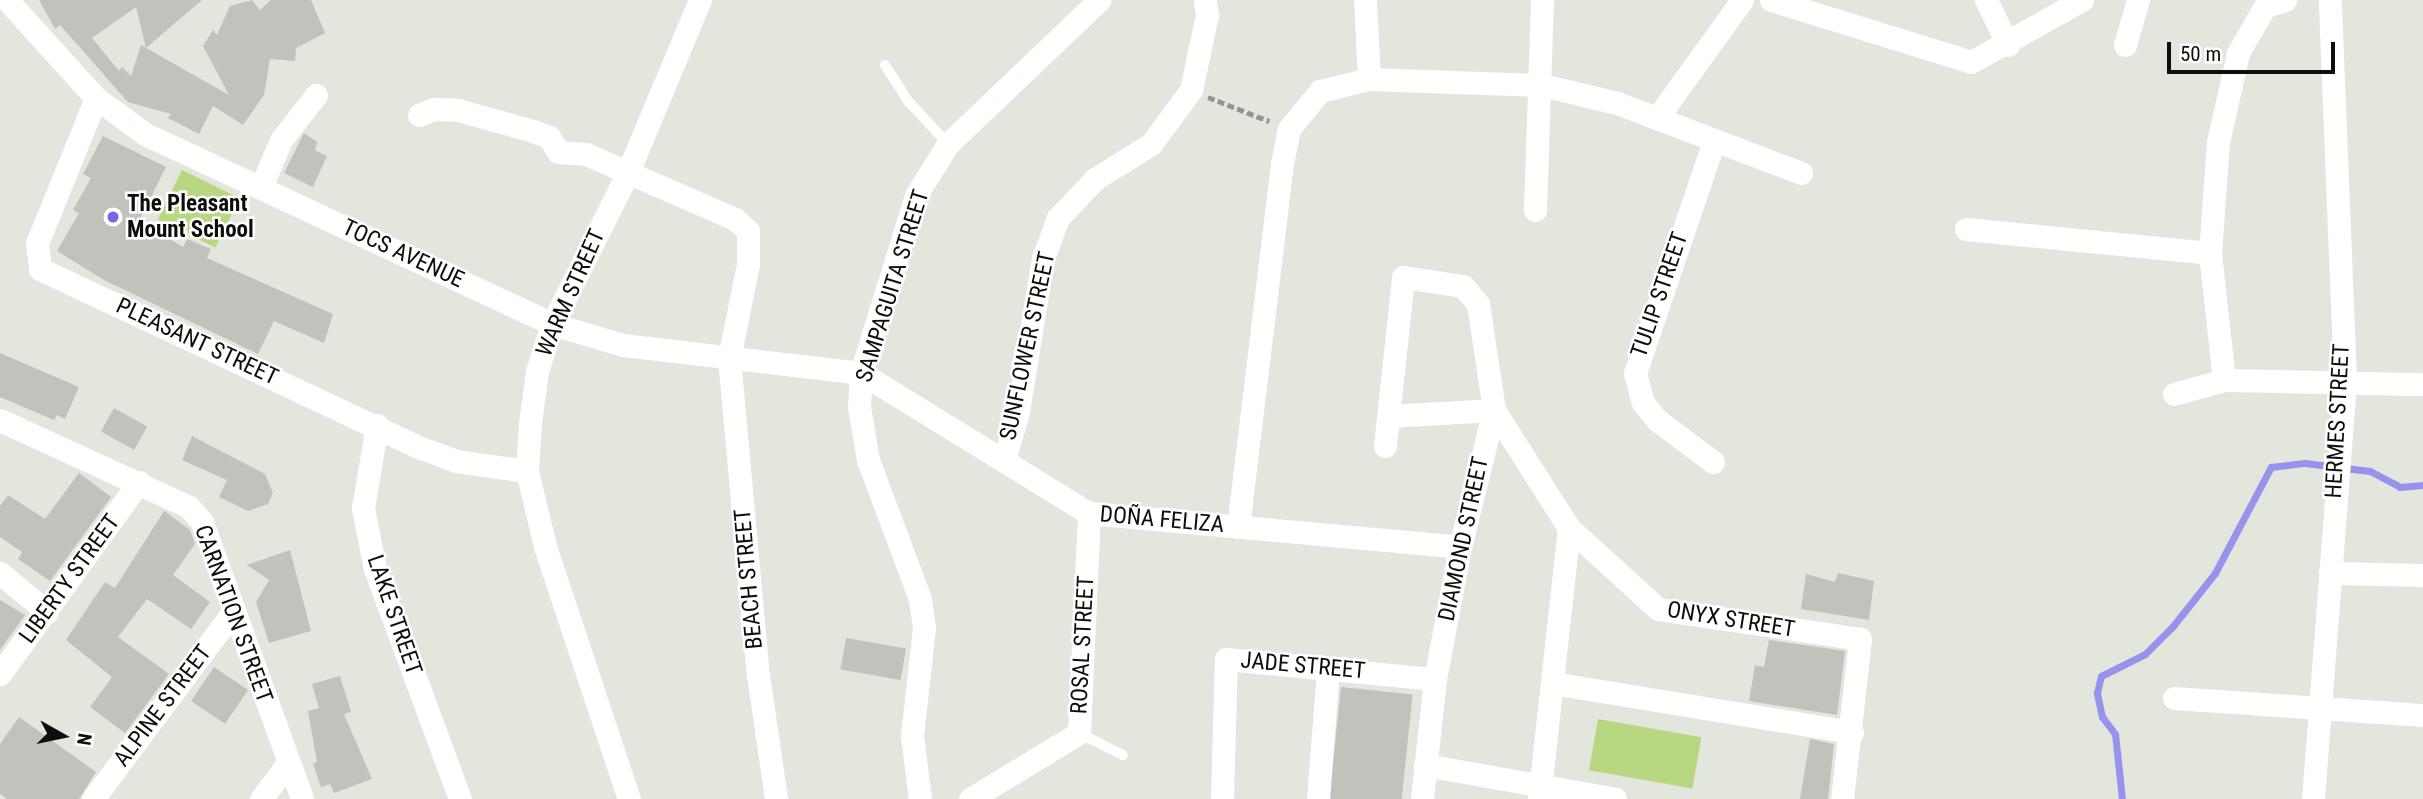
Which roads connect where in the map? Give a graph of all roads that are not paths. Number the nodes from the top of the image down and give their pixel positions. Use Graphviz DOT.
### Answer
graph roads {
  1 [pos="7,0"];
  2 [pos="700,0"];
  3 [pos="1099,0"];
  4 [pos="1205,0"];
  5 [pos="1365,0"];
  6 [pos="1542,0"];
  7 [pos="1742,0"];
  8 [pos="1771,0"];
  9 [pos="1986,0"];
  10 [pos="2082,0"];
  11 [pos="2138,0"];
  12 [pos="2330,0"];
  13 [pos="2276,3"];
  14 [pos="2125,45"];
  15 [pos="2008,46"];
  16 [pos="885,65"];
  17 [pos="1369,79"];
  18 [pos="1542,85"];
  19 [pos="316,95"];
  20 [pos="96,98"];
  21 [pos="419,115"];
  22 [pos="1657,118"];
  23 [pos="1714,141"];
  24 [pos="948,144"];
  25 [pos="628,172"];
  26 [pos="1801,173"];
  27 [pos="261,187"];
  28 [pos="1535,210"];
  29 [pos="1966,229"];
  30 [pos="2210,253"];
  31 [pos="552,324"];
  32 [pos="729,358"];
  33 [pos="861,373"];
  34 [pos="2345,379"];
  35 [pos="2224,380"];
  36 [pos="2423,384"];
  37 [pos="2174,394"];
  38 [pos="1494,410"];
  39 [pos="1389,416"];
  40 [pos="0,420"];
  41 [pos="377,425"];
  42 [pos="1385,446"];
  43 [pos="1004,460"];
  44 [pos="1713,462"];
  45 [pos="527,471"];
  46 [pos="139,482"];
  47 [pos="1089,513"];
  48 [pos="1238,527"];
  49 [pos="1569,528"];
  50 [pos="1460,547"];
  51 [pos="0,573"];
  52 [pos="2330,573"];
  53 [pos="2423,575"];
  54 [pos="47,612"];
  55 [pos="233,612"];
  56 [pos="1328,668"];
  57 [pos="0,674"];
  58 [pos="1435,679"];
  59 [pos="1552,683"];
  60 [pos="2174,698"];
  61 [pos="2322,707"];
  62 [pos="2423,715"];
  63 [pos="1852,732"];
  64 [pos="1079,733"];
  65 [pos="1123,755"];
  66 [pos="288,763"];
  67 [pos="1426,765"];
  68 [pos="1540,793"];
  69 [pos="93,799"];
  70 [pos="261,799"];
  71 [pos="302,799"];
  72 [pos="460,799"];
  73 [pos="629,799"];
  74 [pos="776,799"];
  75 [pos="920,799"];
  76 [pos="970,799"];
  77 [pos="1222,799"];
  78 [pos="1318,799"];
  79 [pos="1422,799"];
  80 [pos="1615,799"];
  81 [pos="1842,799"];
  82 [pos="2313,799"];
  1 -- 20 [label="street, TOCS AVENUE"];
  2 -- 25 [label="street, WARM STREET"];
  3 -- 24 [label="street, SAMPAGUITA STREET"];
  4 -- 43 [label="street, SUNFLOWER STREET"];
  5 -- 17 [label="street"];
  6 -- 18 [label="street"];
  7 -- 22 [label="street"];
  8 -- 15 [label="street"];
  9 -- 15 [label="street"];
  10 -- 15 [label="street"];
  11 -- 14 [label="street"];
  12 -- 34 [label="street, HERMES STREET"];
  13 -- 30 [label="street"];
  16 -- 24 [label="lane"];
  17 -- 18 [label="street"];
  17 -- 48 [label="street"];
  18 -- 22 [label="street"];
  18 -- 28 [label="street"];
  19 -- 27 [label="street"];
  20 -- 27 [label="street, TOCS AVENUE"];
  20 -- 41 [label="street, PLEASANT STREET"];
  21 -- 25 [label="street"];
  22 -- 23 [label="street"];
  23 -- 26 [label="street"];
  23 -- 44 [label="street, TULIP STREET"];
  24 -- 33 [label="street, SAMPAGUITA STREET"];
  25 -- 31 [label="street, WARM STREET"];
  25 -- 32 [label="street, BEACH STREET"];
  27 -- 31 [label="street, TOCS AVENUE"];
  29 -- 30 [label="street"];
  30 -- 35 [label="street"];
  31 -- 32 [label="street, TOCS AVENUE"];
  31 -- 45 [label="street, WARM STREET"];
  32 -- 33 [label="street, TOCS AVENUE"];
  32 -- 74 [label="street, BEACH STREET"];
  33 -- 43 [label="street, DOÑA FELIZA"];
  33 -- 75 [label="street, SAMPAGUITA STREET"];
  34 -- 35 [label="street"];
  34 -- 36 [label="street"];
  34 -- 52 [label="street, HERMES STREET"];
  35 -- 37 [label="street"];
  38 -- 39 [label="street"];
  38 -- 39 [label="street, DIAMOND STREET"];
  38 -- 49 [label="street, ONYX STREET"];
  38 -- 50 [label="street, DIAMOND STREET"];
  39 -- 42 [label="street"];
  40 -- 46 [label="street, CARNATION STREET"];
  41 -- 45 [label="street, PLEASANT STREET"];
  41 -- 72 [label="street, LAKE STREET"];
  43 -- 47 [label="street, DOÑA FELIZA"];
  45 -- 73 [label="street, WARM STREET"];
  46 -- 54 [label="street, LIBERTY STREET"];
  46 -- 55 [label="street, CARNATION STREET"];
  47 -- 48 [label="street, DOÑA FELIZA"];
  47 -- 64 [label="street, ROSAL STREET"];
  48 -- 50 [label="street, DOÑA FELIZA"];
  49 -- 59 [label="street"];
  49 -- 63 [label="street, ONYX STREET"];
  50 -- 58 [label="street, DIAMOND STREET"];
  51 -- 54 [label="street"];
  52 -- 53 [label="street"];
  52 -- 61 [label="street, HERMES STREET"];
  54 -- 57 [label="street, LIBERTY STREET"];
  55 -- 66 [label="street, CARNATION STREET"];
  55 -- 69 [label="street, ALPINE STREET"];
  56 -- 58 [label="street, JADE STREET"];
  56 -- 77 [label="street, JADE STREET"];
  56 -- 78 [label="street"];
  58 -- 67 [label="street, DIAMOND STREET"];
  59 -- 63 [label="street"];
  59 -- 68 [label="street"];
  60 -- 61 [label="street"];
  61 -- 62 [label="street"];
  61 -- 82 [label="street, HERMES STREET"];
  63 -- 81 [label="street, ONYX STREET"];
  64 -- 65 [label="lane"];
  64 -- 76 [label="street, ROSAL STREET"];
  66 -- 70 [label="street"];
  66 -- 71 [label="street, CARNATION STREET"];
  67 -- 68 [label="street"];
  67 -- 79 [label="street, DIAMOND STREET"];
  68 -- 80 [label="street"];
}
